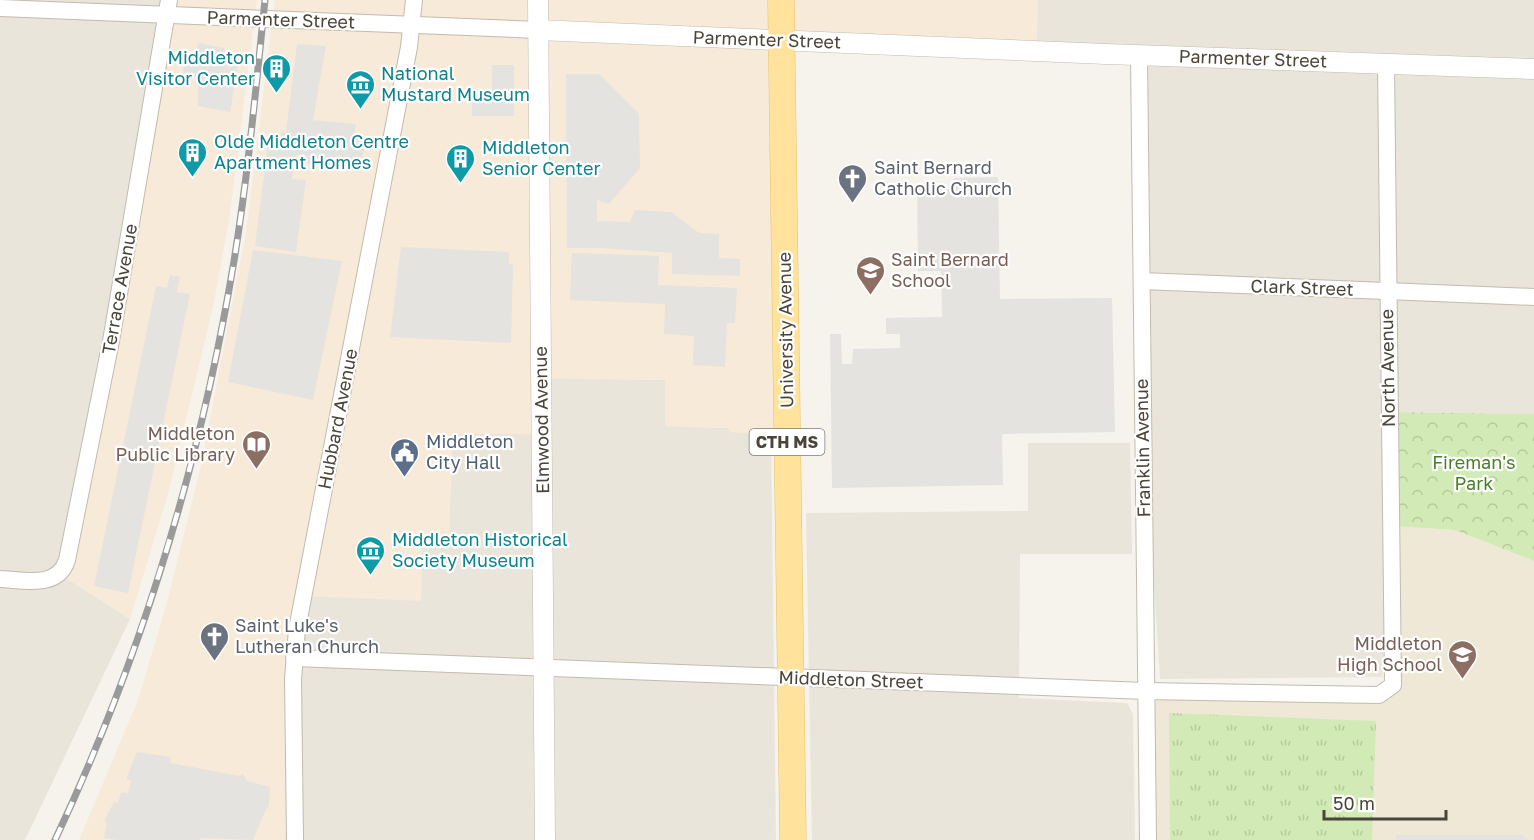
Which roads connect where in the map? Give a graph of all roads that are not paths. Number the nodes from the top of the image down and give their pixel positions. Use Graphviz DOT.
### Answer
graph roads {
  1 [pos="414,0"];
  2 [pos="538,0"];
  3 [pos="782,0"];
  4 [pos="0,8"];
  5 [pos="168,8"];
  6 [pos="412,25"];
  7 [pos="538,30"];
  8 [pos="782,41"];
  9 [pos="1139,56"];
  10 [pos="1386,64"];
  11 [pos="1534,69"];
  12 [pos="1142,281"];
  13 [pos="1387,291"];
  14 [pos="1534,297"];
  15 [pos="0,579"];
  16 [pos="294,658"];
  17 [pos="544,668"];
  18 [pos="1392,673"];
  19 [pos="790,678"];
  20 [pos="1146,691"];
  21 [pos="295,840"];
  22 [pos="545,840"];
  23 [pos="792,840"];
  24 [pos="1148,840"];
  1 -- 6 [label="street, Hubbard Avenue"];
  2 -- 7 [label="street, Elmwood Avenue"];
  3 -- 8 [label="main road, University Avenue / CTH MS"];
  4 -- 5 [label="street, Parmenter Street"];
  5 -- 6 [label="street, Parmenter Street"];
  5 -- 15 [label="street, Terrace Avenue"];
  6 -- 7 [label="street, Parmenter Street"];
  6 -- 16 [label="street, Hubbard Avenue"];
  7 -- 8 [label="street, Parmenter Street"];
  7 -- 17 [label="street, Elmwood Avenue"];
  8 -- 9 [label="street, Parmenter Street"];
  8 -- 19 [label="main road, University Avenue / CTH MS"];
  9 -- 10 [label="street, Parmenter Street"];
  9 -- 12 [label="street, Franklin Avenue"];
  10 -- 11 [label="street, Parmenter Street"];
  10 -- 13 [label="street, North Avenue"];
  12 -- 13 [label="street, Clark Street"];
  12 -- 20 [label="street, Franklin Avenue"];
  13 -- 14 [label="street, Clark Street"];
  13 -- 18 [label="street, North Avenue"];
  16 -- 17 [label="street, Middleton Street"];
  16 -- 21 [label="street, Hubbard Avenue"];
  17 -- 19 [label="street, Middleton Street"];
  17 -- 22 [label="street, Elmwood Avenue"];
  18 -- 20 [label="street, Middleton Street"];
  19 -- 20 [label="street, Middleton Street"];
  19 -- 23 [label="main road, University Avenue / CTH MS"];
  20 -- 24 [label="street, Franklin Avenue"];
}
